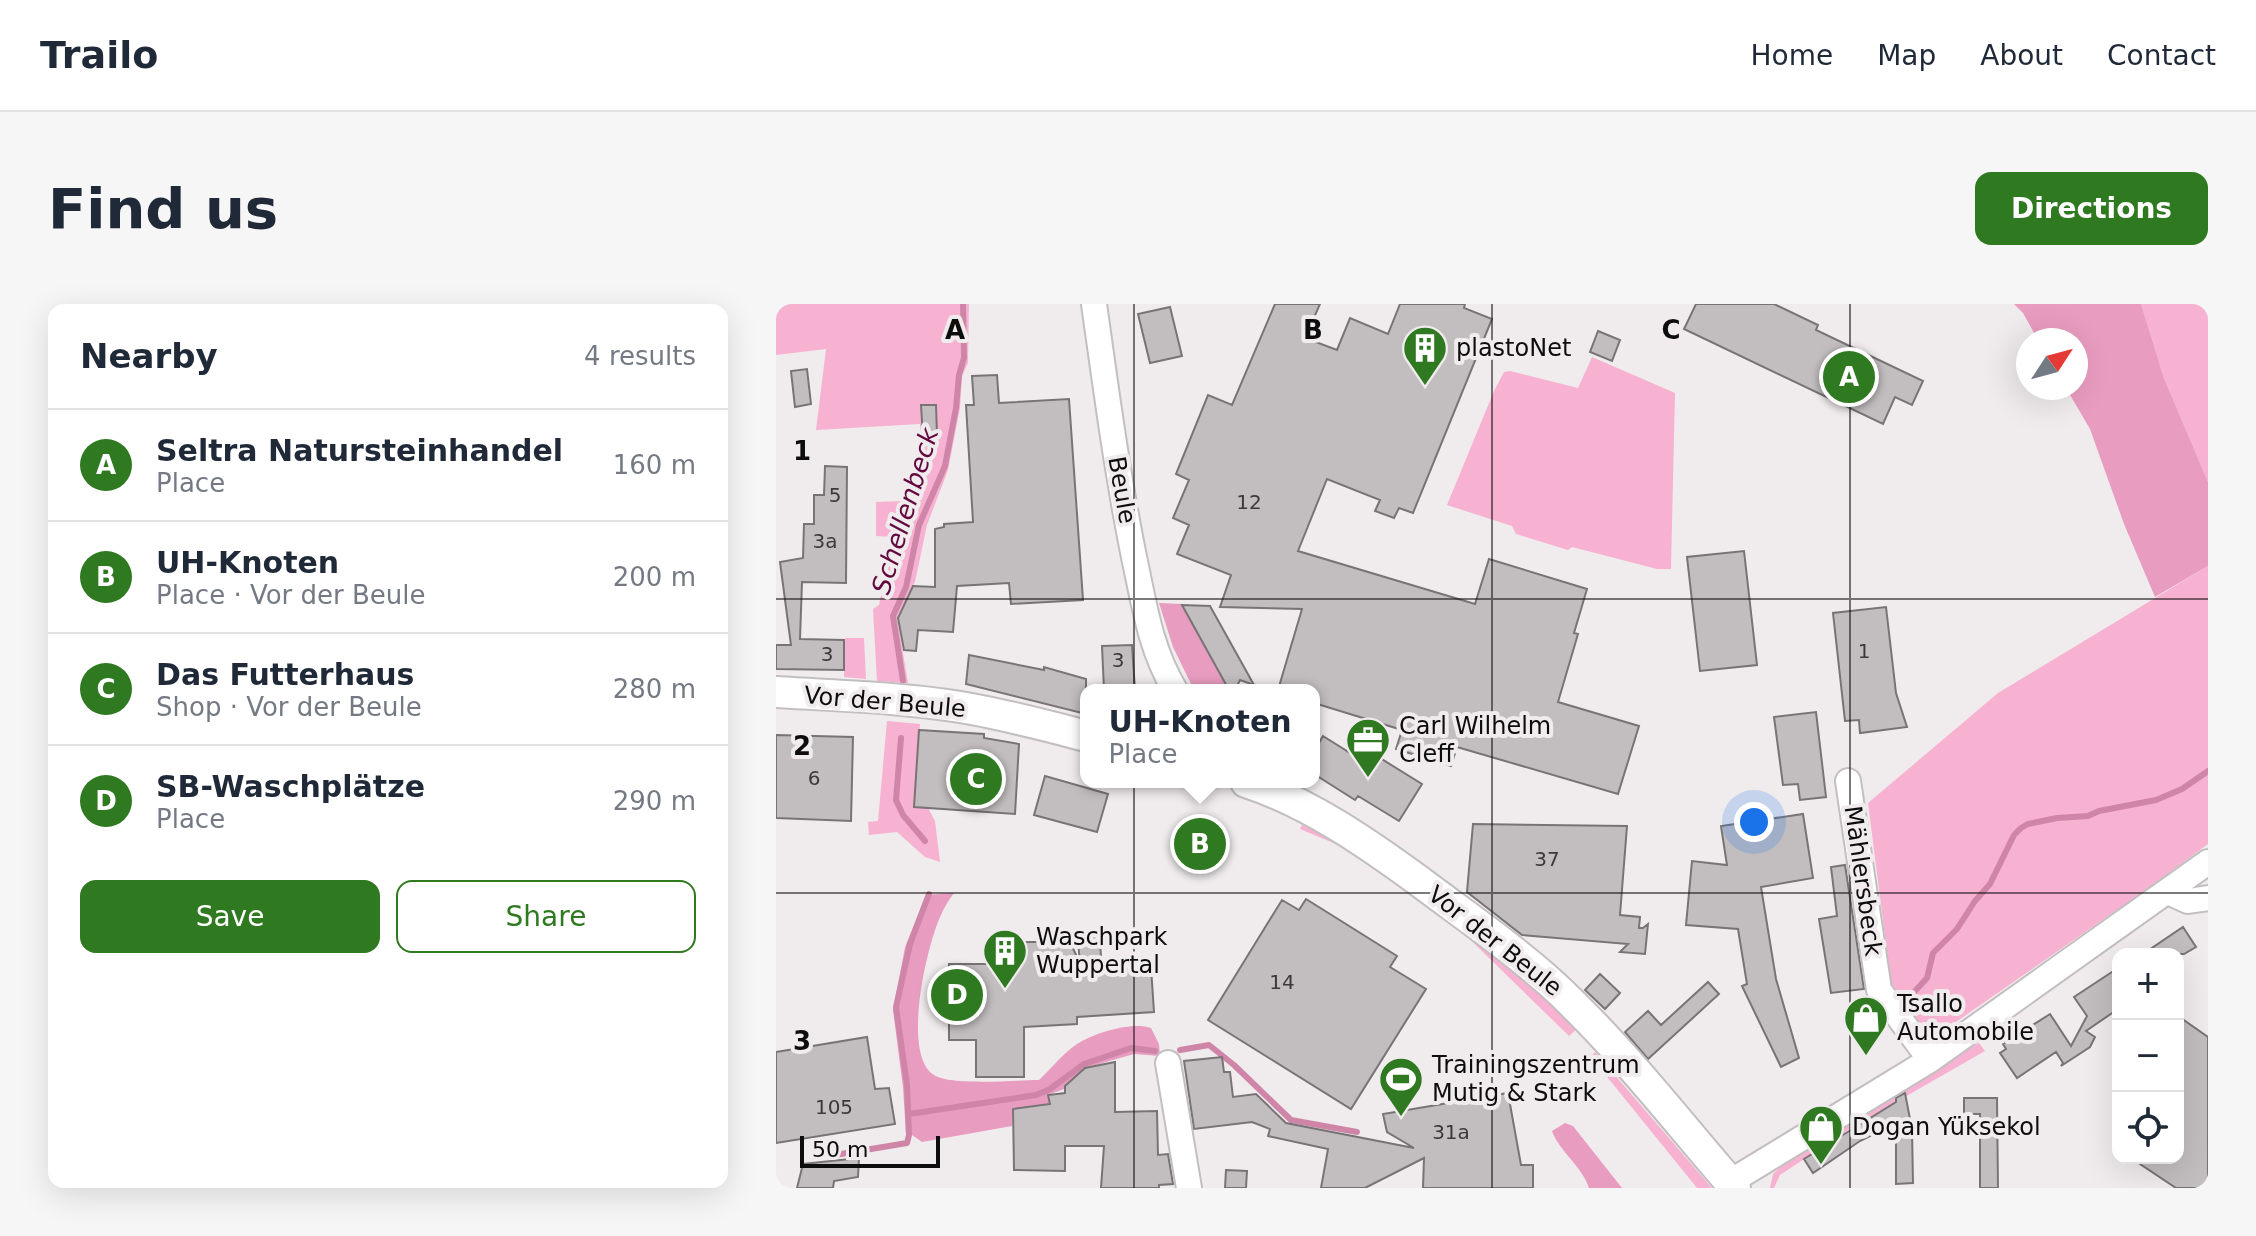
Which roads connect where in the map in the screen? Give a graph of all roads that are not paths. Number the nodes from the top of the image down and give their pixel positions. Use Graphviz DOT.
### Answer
graph roads {
  1 [pos="1094,304"];
  2 [pos="1168,684"];
  3 [pos="776,692"];
  4 [pos="1080,734"];
  5 [pos="1848,781"];
  6 [pos="1260,788"];
  7 [pos="2208,862"];
  8 [pos="2168,892"];
  9 [pos="2208,898"];
  10 [pos="1930,1060"];
  11 [pos="1168,1063"];
  12 [pos="1732,1185"];
  13 [pos="1189,1188"];
  1 -- 2 [label="street, Beule"];
  3 -- 4 [label="main road, Vor der Beule"];
  5 -- 10 [label="street, Mählersbeck"];
  6 -- 12 [label="main road, Vor der Beule"];
  7 -- 8 [label="street"];
  8 -- 9 [label="street"];
  8 -- 10 [label="street"];
  10 -- 12 [label="street"];
  11 -- 13 [label="street"];
}
